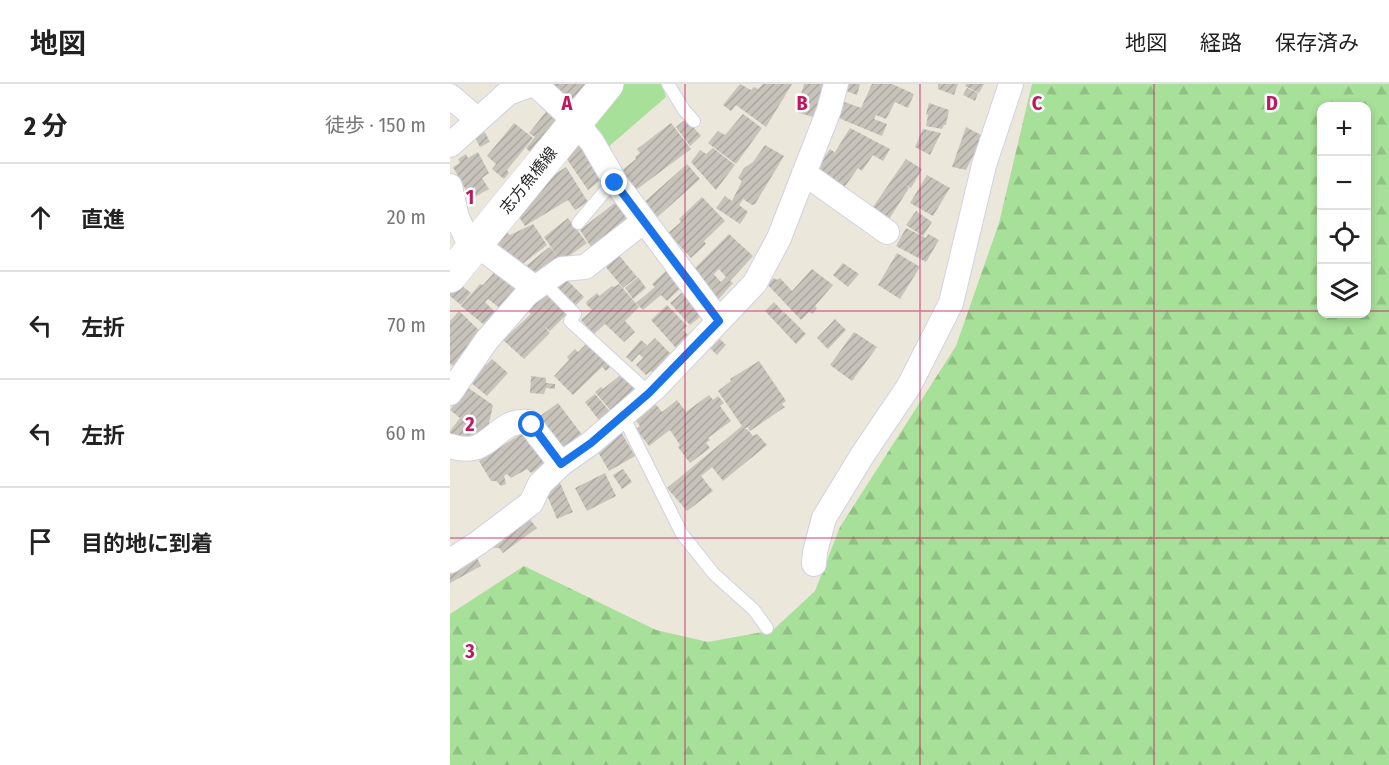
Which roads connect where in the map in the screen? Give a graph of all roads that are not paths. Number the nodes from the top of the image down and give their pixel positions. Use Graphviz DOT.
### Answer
graph roads {
  1 [pos="534,84"];
  2 [pos="607,84"];
  3 [pos="668,84"];
  4 [pos="836,84"];
  5 [pos="1011,84"];
  6 [pos="450,96"];
  7 [pos="478,120"];
  8 [pos="694,121"];
  9 [pos="576,122"];
  10 [pos="450,145"];
  11 [pos="804,173"];
  12 [pos="615,183"];
  13 [pos="450,186"];
  14 [pos="644,221"];
  15 [pos="578,223"];
  16 [pos="887,232"];
  17 [pos="474,247"];
  18 [pos="450,276"];
  19 [pos="539,285"];
  20 [pos="719,321"];
  21 [pos="450,393"];
  22 [pos="649,393"];
  23 [pos="623,416"];
  24 [pos="450,446"];
  25 [pos="561,464"];
  26 [pos="450,561"];
  27 [pos="814,564"];
  28 [pos="767,628"];
  1 -- 7 [label="street"];
  1 -- 9 [label="street"];
  2 -- 9 [label="main road, 志方魚橋線"];
  3 -- 8 [label="lane"];
  4 -- 11 [label="street"];
  5 -- 27 [label="street"];
  6 -- 7 [label="street"];
  7 -- 10 [label="street"];
  9 -- 12 [label="street"];
  9 -- 17 [label="main road, 志方魚橋線"];
  11 -- 16 [label="street"];
  11 -- 20 [label="street"];
  12 -- 14 [label="street"];
  12 -- 15 [label="lane"];
  13 -- 17 [label="street"];
  14 -- 19 [label="street"];
  14 -- 20 [label="street"];
  17 -- 18 [label="main road, 志方魚橋線"];
  17 -- 19 [label="street"];
  19 -- 21 [label="street"];
  19 -- 22 [label="lane"];
  20 -- 22 [label="street"];
  22 -- 23 [label="street"];
  23 -- 25 [label="street"];
  23 -- 28 [label="lane"];
  24 -- 25 [label="street"];
  25 -- 26 [label="street"];
}
